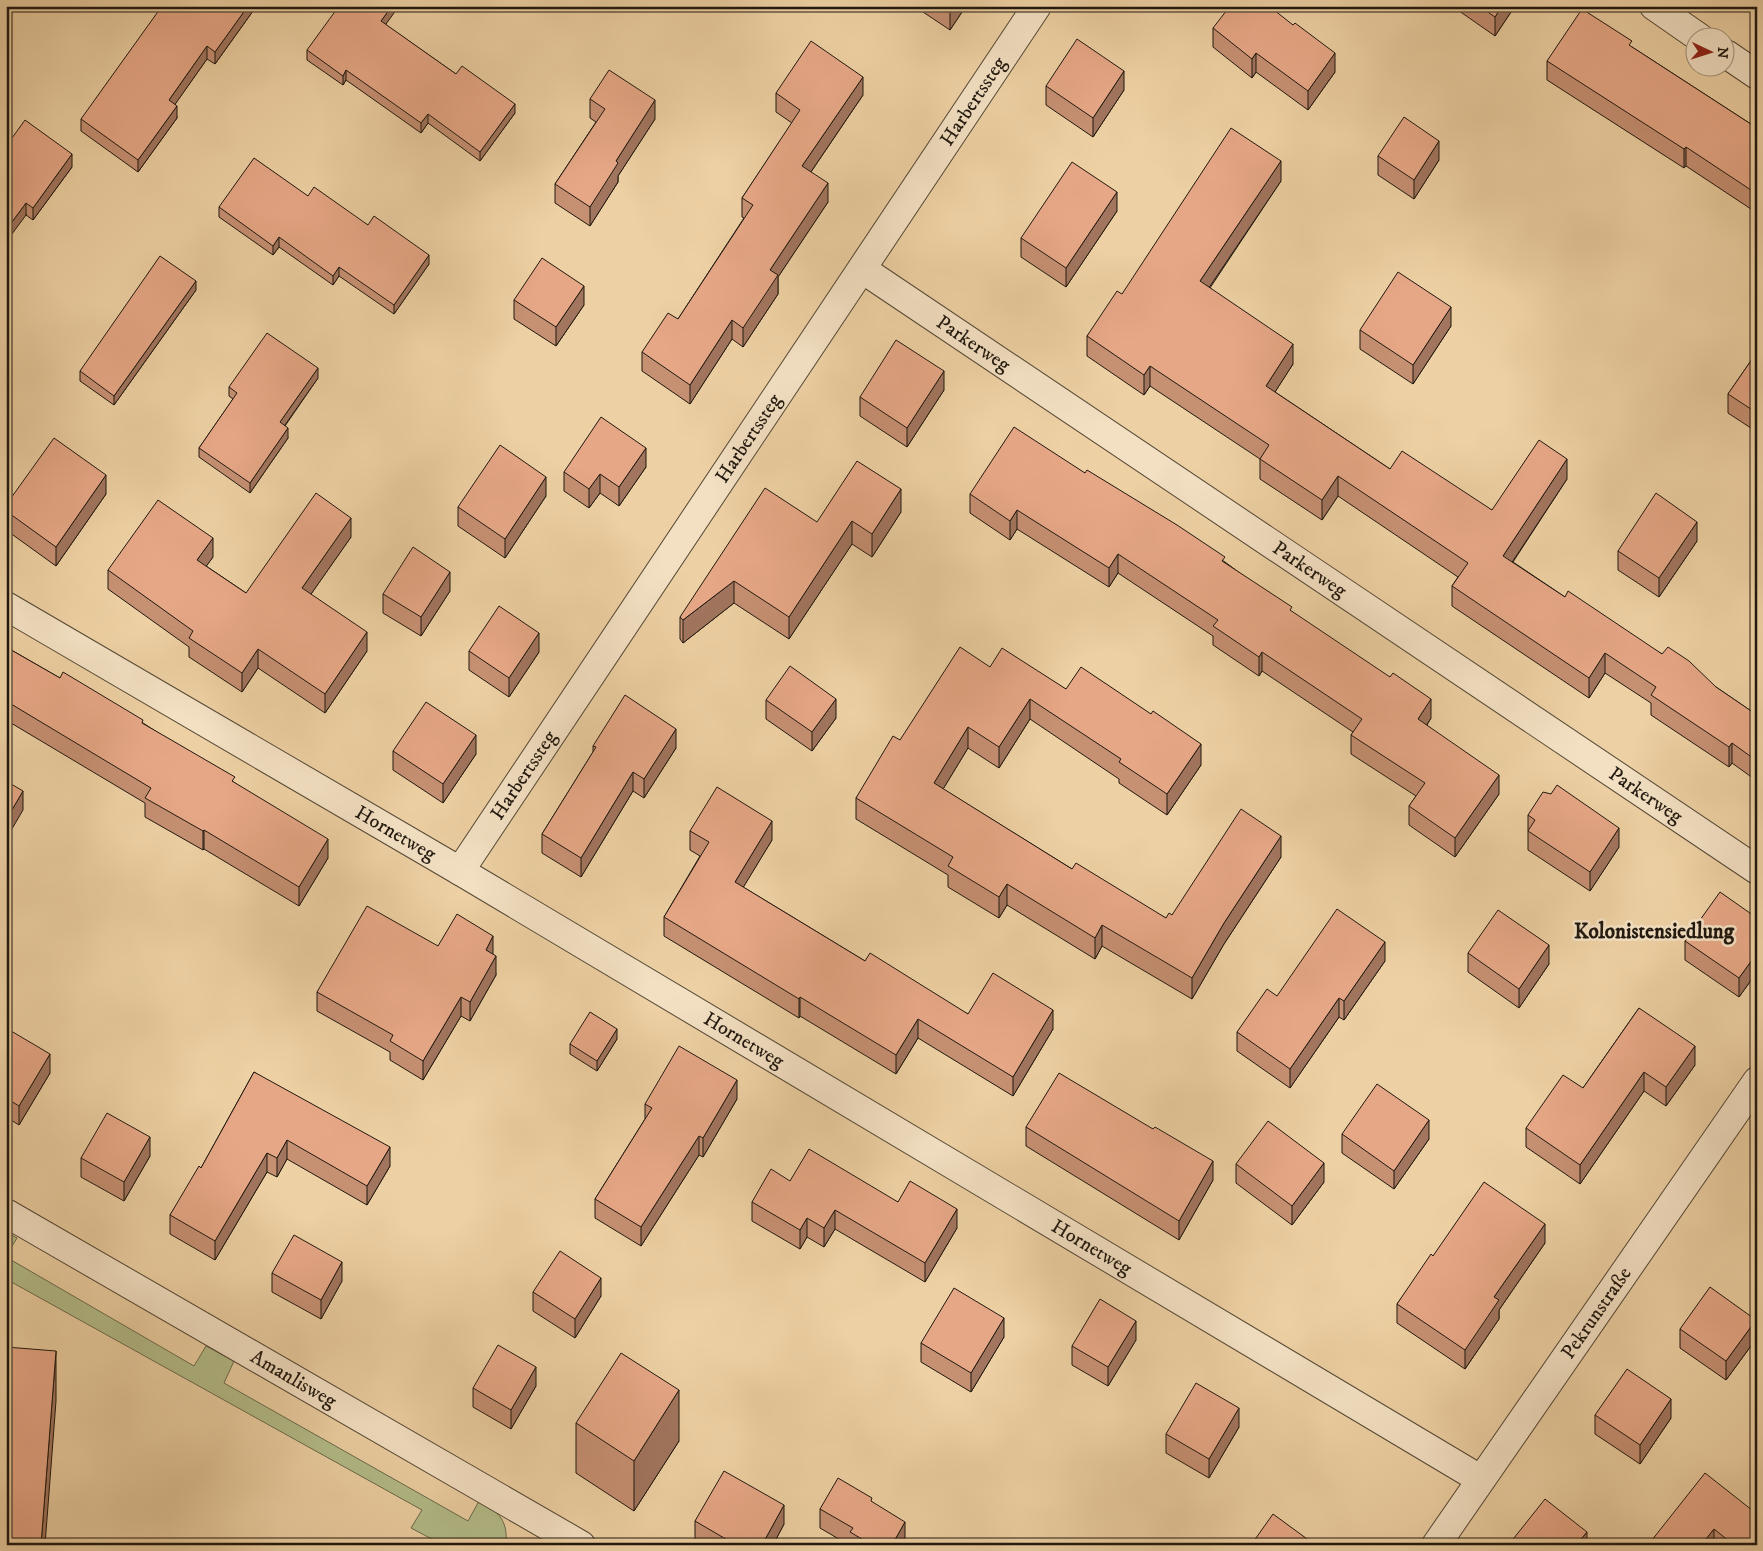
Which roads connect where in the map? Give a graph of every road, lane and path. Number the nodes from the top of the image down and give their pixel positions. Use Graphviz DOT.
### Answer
graph roads {
  1 [pos="1037,6"];
  2 [pos="1654,6"];
  3 [pos="1686,28"];
  4 [pos="1736,61"];
  5 [pos="1757,75"];
  6 [pos="862,269"];
  7 [pos="6,606"];
  8 [pos="1757,870"];
  9 [pos="460,871"];
  10 [pos="1757,1081"];
  11 [pos="6,1213"];
  12 [pos="1480,1479"];
  13 [pos="582,1545"];
  14 [pos="1436,1545"];
  1 -- 6 [label="street, Harbertssteg"];
  2 -- 3 [label="street"];
  4 -- 5 [label="street"];
  6 -- 8 [label="street, Parkerweg"];
  6 -- 9 [label="street, Harbertssteg"];
  7 -- 9 [label="street, Hornetweg"];
  9 -- 12 [label="street, Hornetweg"];
  10 -- 12 [label="street, Pekrunstraße"];
  11 -- 13 [label="street, Amanlisweg"];
  12 -- 14 [label="street, Pekrunstraße"];
}
